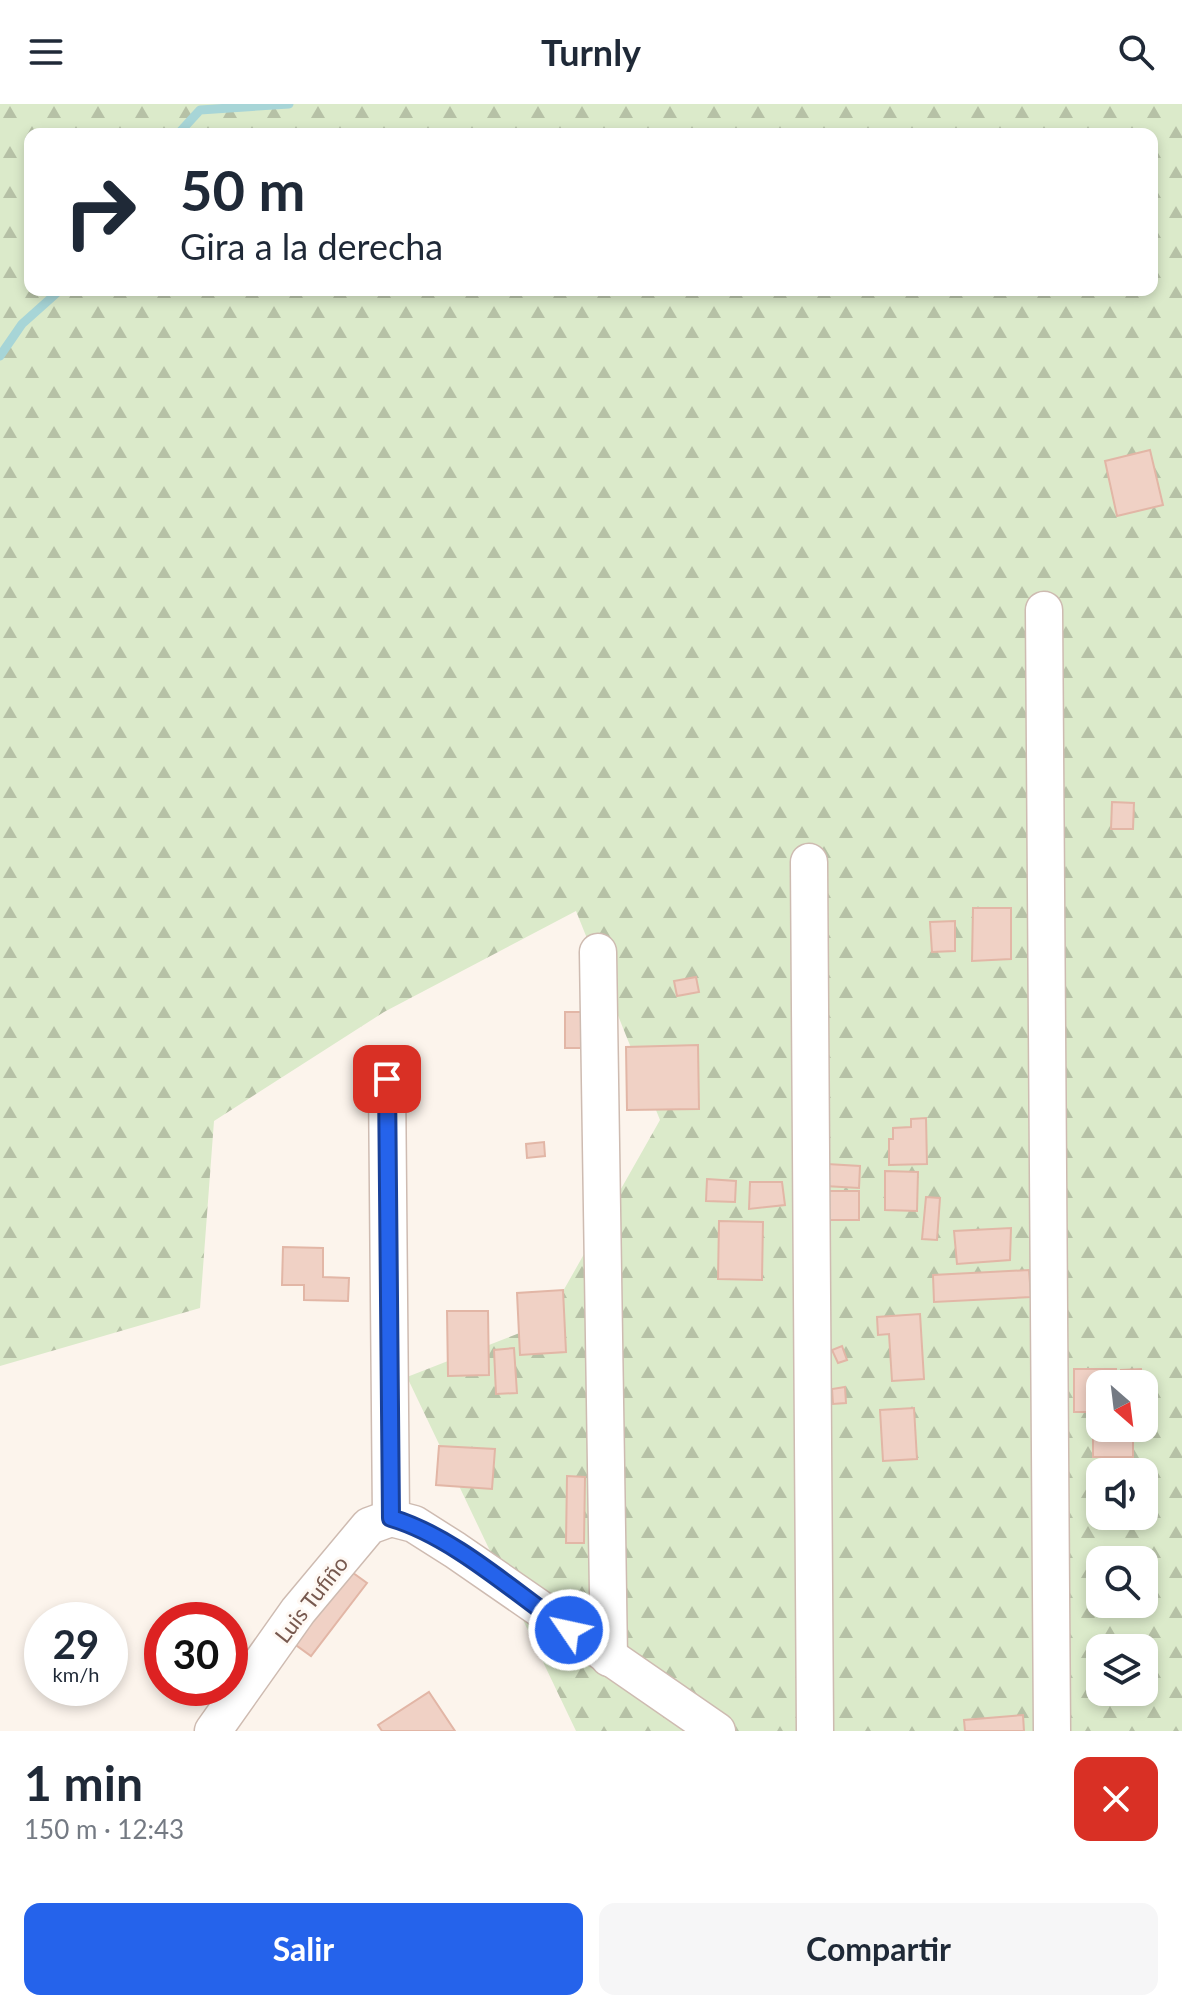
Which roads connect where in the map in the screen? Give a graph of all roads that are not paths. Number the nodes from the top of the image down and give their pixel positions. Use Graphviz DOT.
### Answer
graph roads {
  1 [pos="1044,610"];
  2 [pos="809,862"];
  3 [pos="598,952"];
  4 [pos="387,1079"];
  5 [pos="391,1518"];
  6 [pos="609,1658"];
  7 [pos="213,1731"];
  8 [pos="717,1731"];
  9 [pos="815,1731"];
  10 [pos="1052,1731"];
  1 -- 10 [label="street"];
  2 -- 9 [label="street"];
  3 -- 6 [label="street"];
  4 -- 5 [label="street"];
  5 -- 6 [label="street"];
  5 -- 7 [label="street, Luis Tufiño"];
  6 -- 8 [label="street"];
}
